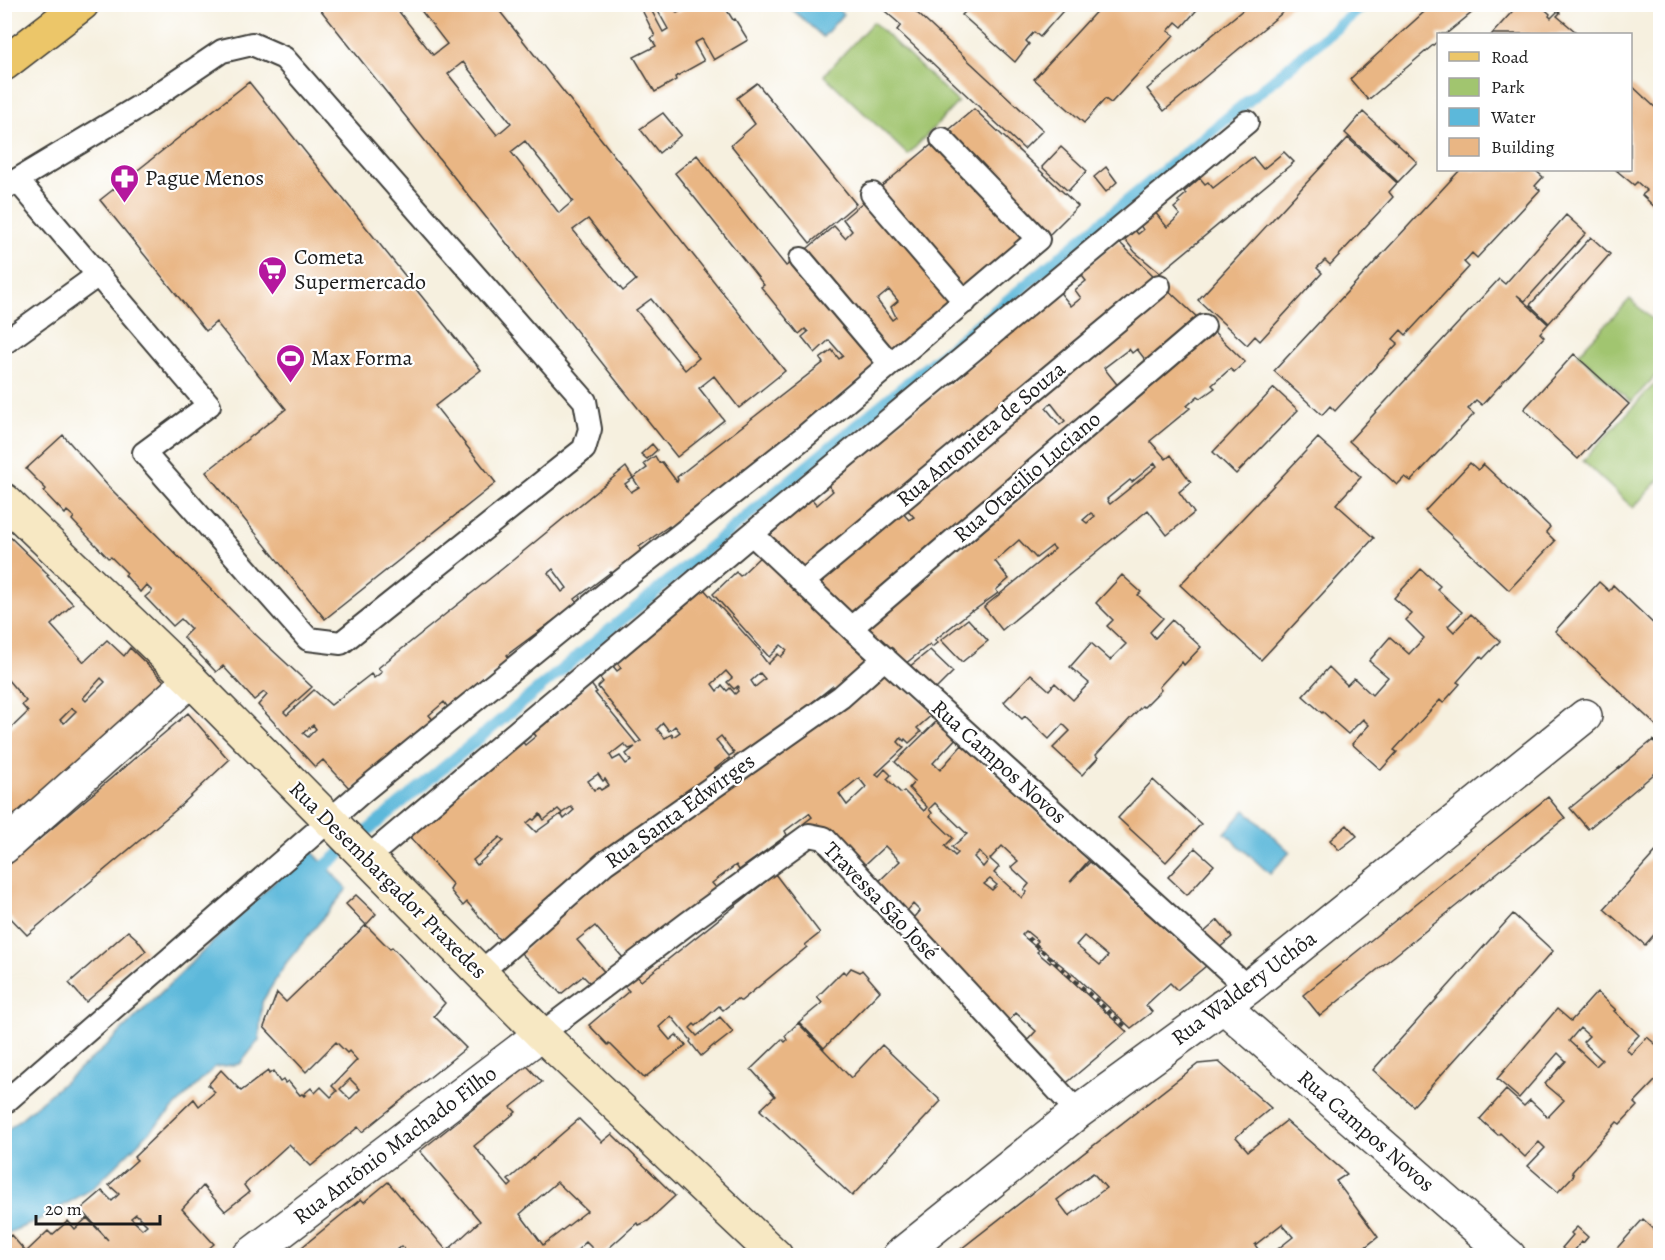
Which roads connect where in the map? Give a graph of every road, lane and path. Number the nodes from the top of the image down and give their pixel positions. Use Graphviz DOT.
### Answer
graph roads {
  1 [pos="82,4"];
  2 [pos="4,64"];
  3 [pos="1247,122"];
  4 [pos="942,139"];
  5 [pos="11,185"];
  6 [pos="872,194"];
  7 [pos="801,259"];
  8 [pos="98,275"];
  9 [pos="1159,286"];
  10 [pos="965,302"];
  11 [pos="1204,326"];
  12 [pos="7,336"];
  13 [pos="890,364"];
  14 [pos="4,500"];
  15 [pos="752,534"];
  16 [pos="803,582"];
  17 [pos="851,628"];
  18 [pos="885,658"];
  19 [pos="191,680"];
  20 [pos="1585,716"];
  21 [pos="330,821"];
  22 [pos="4,847"];
  23 [pos="367,858"];
  24 [pos="1029,938"];
  25 [pos="480,972"];
  26 [pos="1236,997"];
  27 [pos="541,1034"];
  28 [pos="1156,1056"];
  29 [pos="4,1103"];
  30 [pos="1078,1112"];
  31 [pos="249,1256"];
  32 [pos="776,1256"];
  33 [pos="899,1256"];
  34 [pos="1509,1256"];
  1 -- 2 [label="main road"];
  3 -- 15 [label="lane"];
  4 -- 10 [label="lane"];
  5 -- 8 [label="lane"];
  5 -- 8 [label="lane"];
  6 -- 10 [label="lane"];
  7 -- 13 [label="lane"];
  8 -- 12 [label="lane"];
  9 -- 16 [label="lane, Rua Antonieta de Souza"];
  10 -- 13 [label="lane"];
  11 -- 17 [label="lane, Rua Otacilio Luciano"];
  13 -- 21 [label="lane"];
  14 -- 19 [label="street, Rua Desembargador Praxedes"];
  15 -- 16 [label="lane, Rua Campos Novos"];
  15 -- 23 [label="lane"];
  16 -- 17 [label="lane, Rua Campos Novos"];
  17 -- 18 [label="lane, Rua Campos Novos"];
  18 -- 25 [label="lane, Rua Santa Edwirges"];
  18 -- 26 [label="lane, Rua Campos Novos"];
  19 -- 21 [label="street, Rua Desembargador Praxedes"];
  19 -- 22 [label="street"];
  20 -- 26 [label="street, Rua Waldery Uchôa"];
  21 -- 23 [label="street, Rua Desembargador Praxedes"];
  21 -- 29 [label="lane"];
  23 -- 25 [label="street, Rua Desembargador Praxedes"];
  24 -- 28 [label="path"];
  25 -- 27 [label="street, Rua Desembargador Praxedes"];
  26 -- 28 [label="street, Rua Waldery Uchôa"];
  26 -- 34 [label="street, Rua Campos Novos"];
  27 -- 30 [label="lane, Travessa São José"];
  27 -- 31 [label="street, Rua Antônio Machado Filho"];
  27 -- 32 [label="street, Rua Desembargador Praxedes"];
  28 -- 30 [label="street, Rua Waldery Uchôa"];
  30 -- 33 [label="street, Rua Waldery Uchôa"];
}
